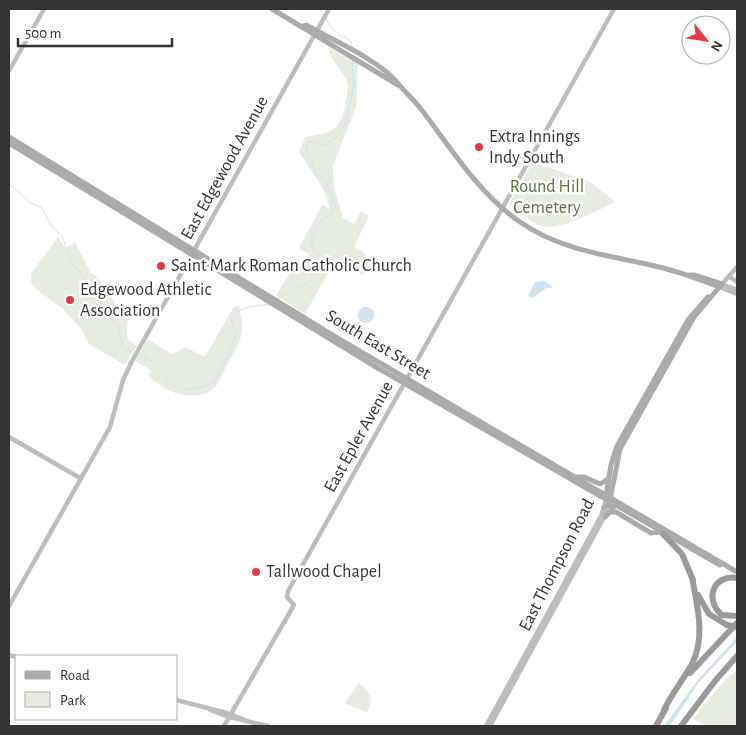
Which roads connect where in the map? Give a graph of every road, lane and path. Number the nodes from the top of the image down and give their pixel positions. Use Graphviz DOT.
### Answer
graph roads {
  1 [pos="44,9"];
  2 [pos="272,9"];
  3 [pos="614,9"];
  4 [pos="328,10"];
  5 [pos="315,33"];
  6 [pos="9,71"];
  7 [pos="9,137"];
  8 [pos="9,143"];
  9 [pos="503,209"];
  10 [pos="193,252"];
  11 [pos="737,267"];
  12 [pos="730,277"];
  13 [pos="737,282"];
  14 [pos="721,286"];
  15 [pos="737,290"];
  16 [pos="737,294"];
  17 [pos="406,381"];
  18 [pos="9,437"];
  19 [pos="609,476"];
  20 [pos="575,477"];
  21 [pos="80,478"];
  22 [pos="566,478"];
  23 [pos="585,483"];
  24 [pos="608,499"];
  25 [pos="605,517"];
  26 [pos="654,528"];
  27 [pos="662,533"];
  28 [pos="672,533"];
  29 [pos="737,575"];
  30 [pos="692,577"];
  31 [pos="9,606"];
  32 [pos="550,613"];
  33 [pos="737,616"];
  34 [pos="737,623"];
  35 [pos="737,627"];
  36 [pos="710,652"];
  37 [pos="737,656"];
  38 [pos="737,663"];
  39 [pos="707,691"];
  40 [pos="178,701"];
  41 [pos="664,710"];
  42 [pos="231,716"];
  43 [pos="657,725"];
  44 [pos="224,726"];
  45 [pos="268,726"];
  46 [pos="486,726"];
  47 [pos="490,726"];
  48 [pos="681,726"];
  1 -- 6 [label="main road"];
  2 -- 5 [label="main road"];
  3 -- 9 [label="main road, East Epler Avenue"];
  4 -- 5 [label="main road, East Edgewood Avenue"];
  5 -- 9 [label="main road"];
  5 -- 10 [label="main road, East Edgewood Avenue"];
  7 -- 10 [label="main road, South East Street"];
  8 -- 10 [label="main road, South East Street"];
  9 -- 14 [label="main road"];
  9 -- 17 [label="main road, East Epler Avenue"];
  10 -- 17 [label="main road, South East Street"];
  10 -- 21 [label="main road, East Edgewood Avenue"];
  11 -- 12 [label="main road, East Thompson Road"];
  12 -- 13 [label="main road"];
  12 -- 14 [label="main road, East Thompson Road"];
  14 -- 15 [label="main road"];
  14 -- 16 [label="main road"];
  14 -- 19 [label="main road, East Thompson Road"];
  14 -- 24 [label="main road, East Thompson Road"];
  17 -- 20 [label="main road, South East Street"];
  17 -- 22 [label="main road, South East Street"];
  17 -- 42 [label="main road, East Epler Avenue"];
  18 -- 21 [label="main road"];
  19 -- 20 [label="main road"];
  19 -- 24 [label="main road, East Thompson Road"];
  20 -- 23 [label="main road, South East Street"];
  21 -- 31 [label="main road, East Edgewood Avenue"];
  22 -- 23 [label="main road"];
  22 -- 24 [label="main road, South East Street"];
  23 -- 24 [label="main road, South East Street"];
  24 -- 25 [label="main road, East Thompson Road"];
  24 -- 26 [label="main road, South East Street"];
  24 -- 28 [label="main road, South East Street"];
  24 -- 32 [label="main road, East Thompson Road"];
  25 -- 27 [label="main road"];
  25 -- 32 [label="main road, East Thompson Road"];
  26 -- 27 [label="main road, South East Street"];
  26 -- 28 [label="main road"];
  27 -- 29 [label="main road, South East Street"];
  27 -- 30 [label="highway"];
  28 -- 29 [label="main road, South East Street"];
  29 -- 33 [label="highway"];
  30 -- 35 [label="highway, bridge"];
  30 -- 41 [label="highway"];
  32 -- 46 [label="main road, East Thompson Road"];
  32 -- 47 [label="main road, East Thompson Road"];
  34 -- 36 [label="highway"];
  35 -- 36 [label="highway"];
  36 -- 41 [label="highway"];
  37 -- 39 [label="highway"];
  38 -- 39 [label="highway"];
  39 -- 48 [label="highway"];
  40 -- 42 [label="main road"];
  41 -- 43 [label="highway"];
  42 -- 44 [label="main road, East Epler Avenue"];
  42 -- 45 [label="main road"];
}
